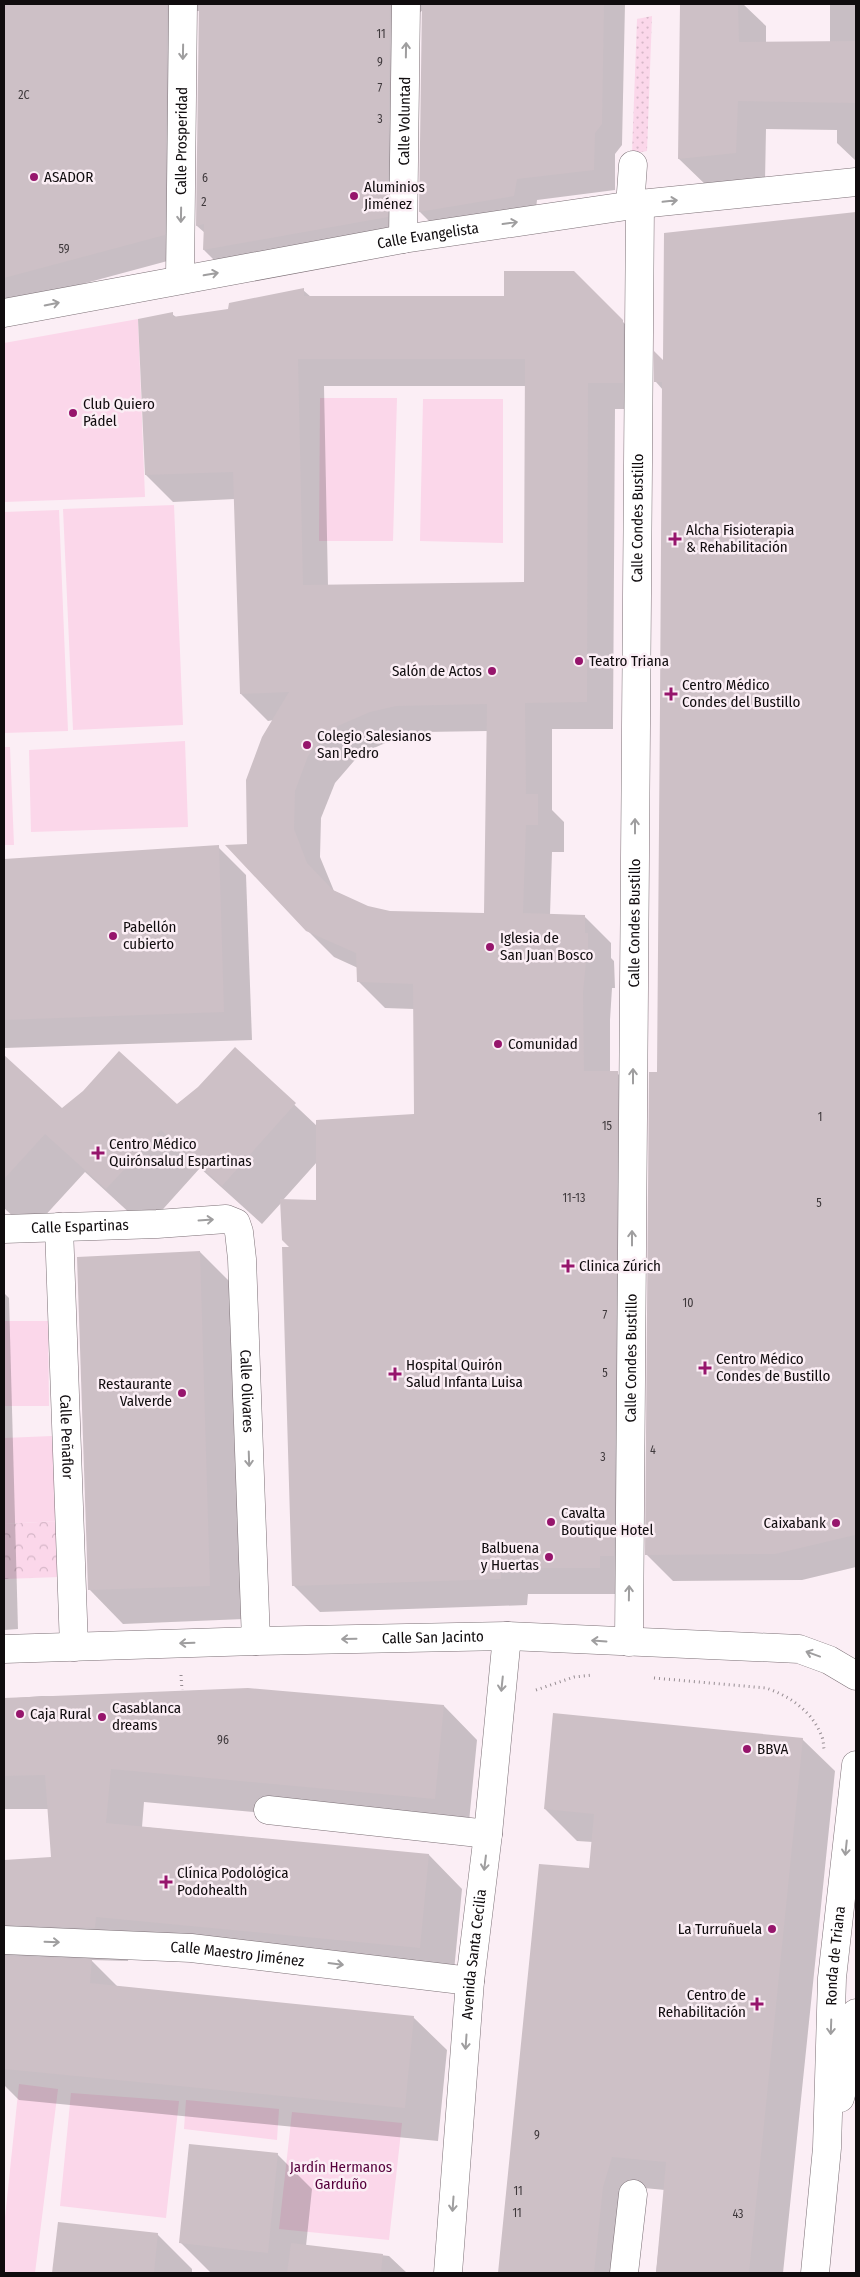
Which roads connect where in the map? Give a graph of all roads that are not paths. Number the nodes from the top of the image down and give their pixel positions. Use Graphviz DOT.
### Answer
graph roads {
  1 [pos="183,4"];
  2 [pos="406,4"];
  3 [pos="633,165"];
  4 [pos="856,182"];
  5 [pos="635,205"];
  6 [pos="403,239"];
  7 [pos="180,279"];
  8 [pos="4,313"];
  9 [pos="157,1224"];
  10 [pos="59,1227"];
  11 [pos="4,1228"];
  12 [pos="507,1636"];
  13 [pos="256,1641"];
  14 [pos="629,1642"];
  15 [pos="74,1647"];
  16 [pos="4,1649"];
  17 [pos="856,1676"];
  18 [pos="856,1765"];
  19 [pos="268,1810"];
  20 [pos="488,1834"];
  21 [pos="4,1940"];
  22 [pos="470,1980"];
  23 [pos="856,2012"];
  24 [pos="854,2044"];
  25 [pos="827,2148"];
  26 [pos="633,2194"];
  27 [pos="448,2273"];
  28 [pos="624,2273"];
  29 [pos="815,2273"];
  1 -- 7 [label="street, Calle Prosperidad, one-way"];
  6 -- 2 [label="street, Calle Voluntad, one-way"];
  3 -- 5 [label="street, Calle Condes Bustillo"];
  5 -- 4 [label="street, Calle Evangelista, one-way"];
  6 -- 5 [label="street, Calle Evangelista, one-way"];
  14 -- 5 [label="street, Calle Condes Bustillo, one-way"];
  7 -- 6 [label="street, Calle Evangelista, one-way"];
  8 -- 7 [label="street, Calle Evangelista, one-way"];
  9 -- 10 [label="street, Calle Espartinas"];
  9 -- 13 [label="street, Calle Olivares, one-way"];
  10 -- 11 [label="street, Calle Espartinas"];
  10 -- 15 [label="street, Calle Peñaflor"];
  12 -- 13 [label="street, Calle San Jacinto, one-way"];
  14 -- 12 [label="street, Calle San Jacinto, one-way"];
  12 -- 20 [label="street, Avenida Santa Cecilia, one-way"];
  13 -- 15 [label="street, Calle San Jacinto, one-way"];
  17 -- 14 [label="street, Calle San Jacinto, one-way"];
  15 -- 16 [label="street, Calle San Jacinto"];
  18 -- 25 [label="street, Ronda de Triana, one-way"];
  19 -- 20 [label="street"];
  20 -- 22 [label="street, Avenida Santa Cecilia, one-way"];
  21 -- 22 [label="street, Calle Maestro Jiménez, one-way"];
  22 -- 27 [label="street, Avenida Santa Cecilia, one-way"];
  23 -- 24 [label="street, Ronda de Triana"];
  24 -- 25 [label="street, Ronda de Triana"];
  25 -- 29 [label="street, Ronda de Triana"];
  26 -- 28 [label="street"];
}
